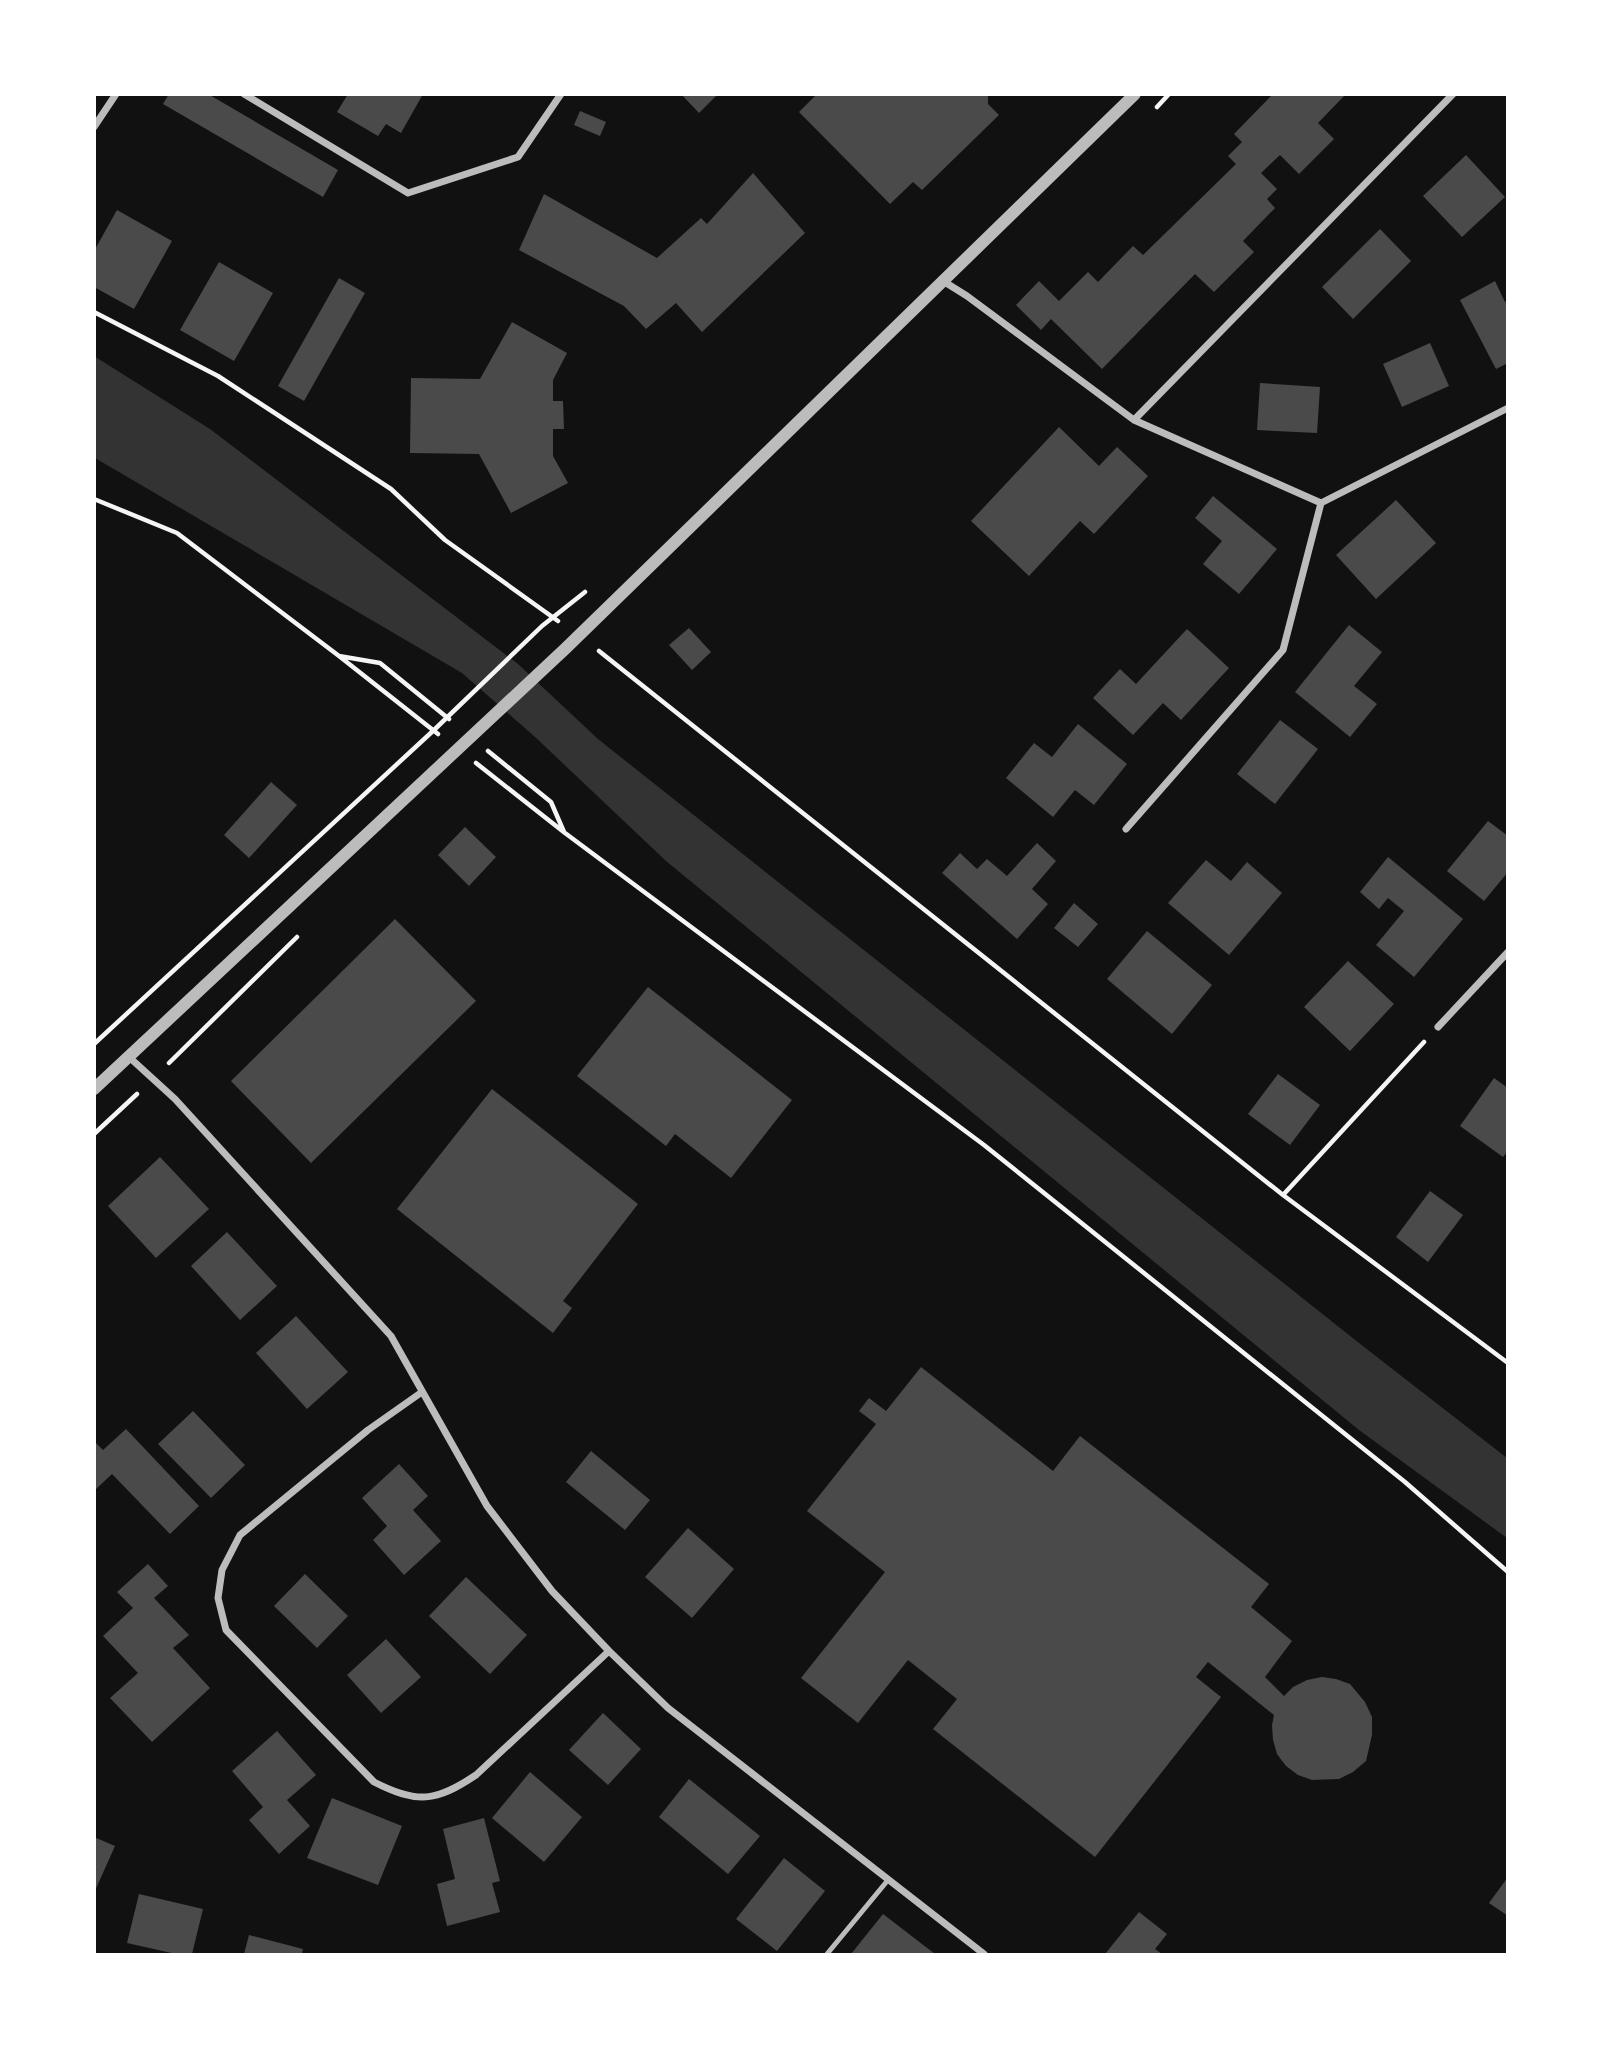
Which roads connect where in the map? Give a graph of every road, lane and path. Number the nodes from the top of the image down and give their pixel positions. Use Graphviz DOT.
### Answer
graph roads {
  1 [pos="116,94"];
  2 [pos="244,94"];
  3 [pos="561,94"];
  4 [pos="1135,94"];
  5 [pos="1453,94"];
  6 [pos="94,127"];
  7 [pos="943,281"];
  8 [pos="94,312"];
  9 [pos="1507,408"];
  10 [pos="1134,420"];
  11 [pos="94,499"];
  12 [pos="1321,503"];
  13 [pos="553,617"];
  14 [pos="578,635"];
  15 [pos="339,656"];
  16 [pos="380,663"];
  17 [pos="435,730"];
  18 [pos="457,749"];
  19 [pos="484,755"];
  20 [pos="476,763"];
  21 [pos="466,772"];
  22 [pos="1126,829"];
  23 [pos="304,930"];
  24 [pos="1507,952"];
  25 [pos="1438,1027"];
  26 [pos="94,1044"];
  27 [pos="129,1057"];
  28 [pos="153,1079"];
  29 [pos="94,1089"];
  30 [pos="94,1134"];
  31 [pos="1283,1195"];
  32 [pos="1507,1363"];
  33 [pos="422,1392"];
  34 [pos="1507,1572"];
  35 [pos="609,1651"];
  36 [pos="888,1880"];
  37 [pos="827,1955"];
  38 [pos="984,1955"];
  1 -- 6 [label="street"];
  2 -- 3 [label="street"];
  4 -- 7 [label="street"];
  5 -- 10 [label="street"];
  7 -- 10 [label="street"];
  7 -- 14 [label="street"];
  8 -- 13 [label="path"];
  9 -- 12 [label="street"];
  10 -- 12 [label="street"];
  11 -- 15 [label="path"];
  12 -- 22 [label="street"];
  13 -- 14 [label="path"];
  13 -- 17 [label="path"];
  14 -- 18 [label="street"];
  14 -- 31 [label="path"];
  15 -- 16 [label="path"];
  15 -- 17 [label="path"];
  17 -- 18 [label="path"];
  17 -- 26 [label="path"];
  18 -- 20 [label="path"];
  18 -- 27 [label="street"];
  19 -- 20 [label="path"];
  20 -- 21 [label="path"];
  20 -- 34 [label="path"];
  23 -- 28 [label="path"];
  24 -- 25 [label="street"];
  25 -- 31 [label="path"];
  27 -- 28 [label="street"];
  27 -- 29 [label="street"];
  28 -- 30 [label="path"];
  28 -- 33 [label="street"];
  31 -- 32 [label="path"];
  33 -- 35 [label="street"];
  33 -- 35 [label="street"];
  35 -- 36 [label="street"];
  36 -- 37 [label="lane"];
  36 -- 38 [label="street"];
}
